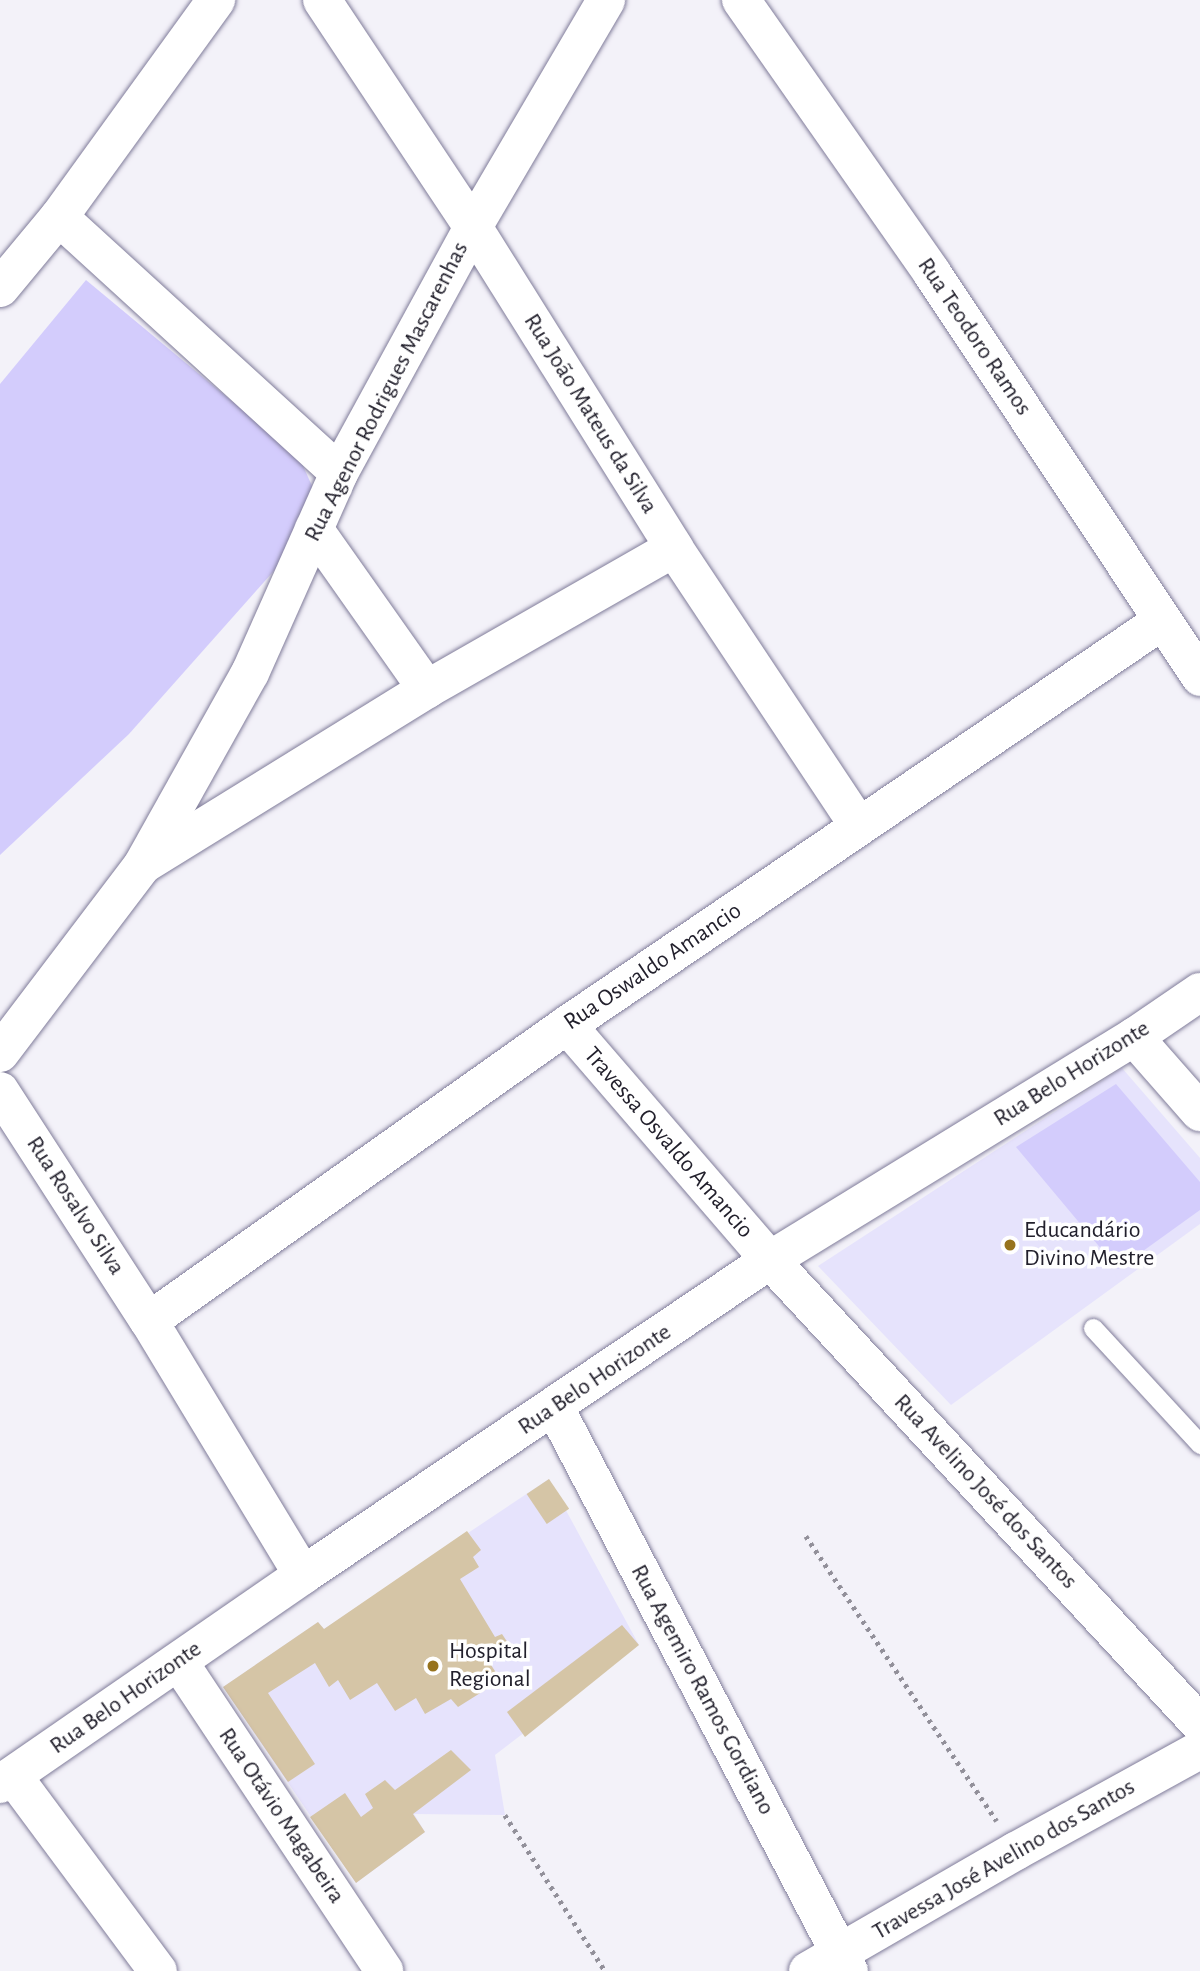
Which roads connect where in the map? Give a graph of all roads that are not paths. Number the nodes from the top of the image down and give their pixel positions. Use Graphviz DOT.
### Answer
graph roads {
  1 [pos="216,0"];
  2 [pos="322,0"];
  3 [pos="606,0"];
  4 [pos="741,0"];
  5 [pos="59,217"];
  6 [pos="473,227"];
  7 [pos="0,288"];
  8 [pos="339,473"];
  9 [pos="314,529"];
  10 [pos="674,548"];
  11 [pos="1162,621"];
  12 [pos="1200,677"];
  13 [pos="427,689"];
  14 [pos="859,826"];
  15 [pos="142,866"];
  16 [pos="1200,992"];
  17 [pos="567,1025"];
  18 [pos="1133,1037"];
  19 [pos="0,1053"];
  20 [pos="0,1091"];
  21 [pos="1200,1112"];
  22 [pos="770,1260"];
  23 [pos="149,1321"];
  24 [pos="1093,1328"];
  25 [pos="555,1408"];
  26 [pos="1200,1444"];
  27 [pos="303,1575"];
  28 [pos="179,1662"];
  29 [pos="1200,1724"];
  30 [pos="1200,1750"];
  31 [pos="6,1780"];
  32 [pos="832,1965"];
  33 [pos="158,1971"];
  34 [pos="384,1971"];
  1 -- 5 [label="street"];
  2 -- 6 [label="street, Rua João Mateus da Silva"];
  3 -- 6 [label="street, Rua Agenor Rodrigues Mascarenhas"];
  4 -- 11 [label="street, Rua Teodoro Ramos"];
  5 -- 7 [label="street"];
  5 -- 8 [label="street"];
  6 -- 8 [label="street, Rua Agenor Rodrigues Mascarenhas"];
  6 -- 10 [label="street, Rua João Mateus da Silva"];
  8 -- 9 [label="street, Rua Agenor Rodrigues Mascarenhas"];
  9 -- 13 [label="street"];
  9 -- 15 [label="street, Rua Agenor Rodrigues Mascarenhas"];
  10 -- 13 [label="street, Rua Agenor Rodrigues Mascarenhas"];
  10 -- 14 [label="street, Rua João Mateus da Silva"];
  11 -- 12 [label="street, Rua Teodoro Ramos"];
  11 -- 14 [label="street, Rua Oswaldo Amancio"];
  13 -- 15 [label="street, Rua Agenor Rodrigues Mascarenhas"];
  14 -- 17 [label="street, Rua Oswaldo Amancio"];
  15 -- 19 [label="street, Rua Agenor Rodrigues Mascarenhas"];
  16 -- 18 [label="street, Rua Belo Horizonte"];
  17 -- 22 [label="street, Travessa Osvaldo Amancio"];
  17 -- 23 [label="street, Rua Oswaldo Amancio"];
  18 -- 21 [label="street"];
  18 -- 22 [label="street, Rua Belo Horizonte"];
  20 -- 23 [label="street, Rua Rosalvo Silva"];
  22 -- 25 [label="street, Rua Belo Horizonte"];
  22 -- 29 [label="street, Rua Avelino José dos Santos"];
  23 -- 27 [label="street, Rua Rosalvo Silva"];
  24 -- 26 [label="lane"];
  25 -- 27 [label="street, Rua Belo Horizonte"];
  25 -- 32 [label="street, Rua Agemiro Ramos Gordiano"];
  27 -- 28 [label="street, Rua Belo Horizonte"];
  28 -- 31 [label="street, Rua Belo Horizonte"];
  28 -- 34 [label="street, Rua Otávio Magabeira"];
  30 -- 32 [label="street, Travessa José Avelino dos Santos"];
  31 -- 33 [label="street"];
}
